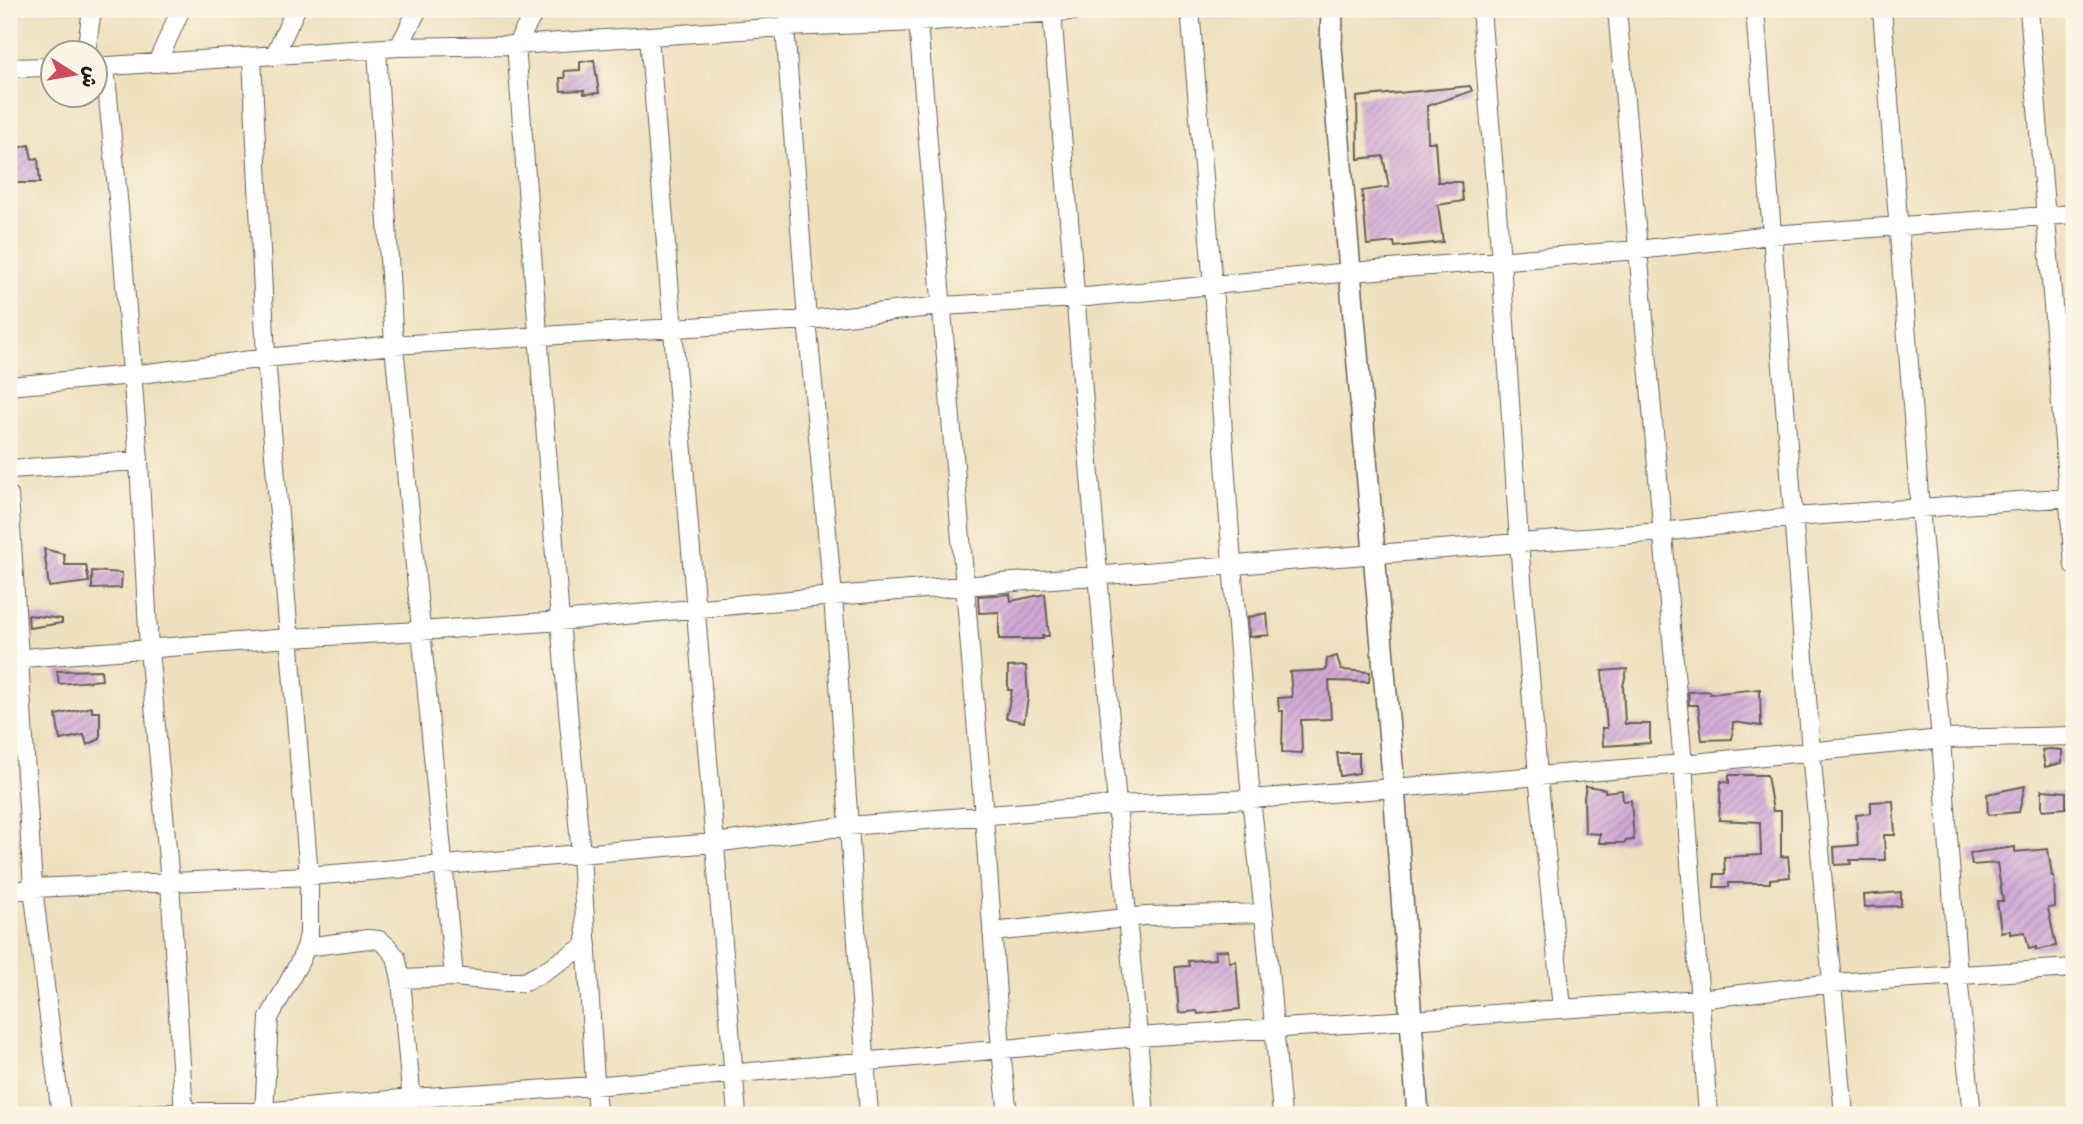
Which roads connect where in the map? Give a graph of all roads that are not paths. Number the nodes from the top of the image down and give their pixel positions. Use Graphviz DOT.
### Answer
graph roads {
  1 [pos="92,9"];
  2 [pos="181,9"];
  3 [pos="296,9"];
  4 [pos="418,9"];
  5 [pos="536,9"];
  6 [pos="795,9"];
  7 [pos="1100,9"];
  8 [pos="1190,9"];
  9 [pos="1332,9"];
  10 [pos="1481,9"];
  11 [pos="1617,9"];
  12 [pos="1755,9"];
  13 [pos="1882,9"];
  14 [pos="2029,9"];
  15 [pos="1053,11"];
  16 [pos="922,16"];
  17 [pos="785,27"];
  18 [pos="649,36"];
  19 [pos="88,38"];
  20 [pos="516,45"];
  21 [pos="399,47"];
  22 [pos="377,49"];
  23 [pos="274,56"];
  24 [pos="252,57"];
  25 [pos="157,63"];
  26 [pos="108,66"];
  27 [pos="38,67"];
  28 [pos="9,68"];
  29 [pos="106,108"];
  30 [pos="2074,214"];
  31 [pos="2045,217"];
  32 [pos="1899,226"];
  33 [pos="1771,235"];
  34 [pos="1638,250"];
  35 [pos="1501,261"];
  36 [pos="1351,272"];
  37 [pos="1213,286"];
  38 [pos="1076,298"];
  39 [pos="942,306"];
  40 [pos="807,320"];
  41 [pos="672,328"];
  42 [pos="539,336"];
  43 [pos="394,345"];
  44 [pos="266,358"];
  45 [pos="132,374"];
  46 [pos="9,386"];
  47 [pos="139,461"];
  48 [pos="9,469"];
  49 [pos="9,495"];
  50 [pos="2071,497"];
  51 [pos="1920,509"];
  52 [pos="1794,517"];
  53 [pos="1662,532"];
  54 [pos="10,540"];
  55 [pos="1519,542"];
  56 [pos="1374,555"];
  57 [pos="1232,564"];
  58 [pos="2074,566"];
  59 [pos="1099,577"];
  60 [pos="965,587"];
  61 [pos="833,596"];
  62 [pos="696,610"];
  63 [pos="560,621"];
  64 [pos="420,631"];
  65 [pos="290,638"];
  66 [pos="149,649"];
  67 [pos="14,659"];
  68 [pos="2074,736"];
  69 [pos="1941,739"];
  70 [pos="1811,751"];
  71 [pos="1683,764"];
  72 [pos="1538,775"];
  73 [pos="1394,788"];
  74 [pos="1251,799"];
  75 [pos="1117,805"];
  76 [pos="984,816"];
  77 [pos="848,826"];
  78 [pos="714,843"];
  79 [pos="582,855"];
  80 [pos="444,865"];
  81 [pos="309,876"];
  82 [pos="170,881"];
  83 [pos="33,888"];
  84 [pos="9,892"];
  85 [pos="1264,913"];
  86 [pos="1127,918"];
  87 [pos="992,932"];
  88 [pos="587,945"];
  89 [pos="306,947"];
  90 [pos="2074,968"];
  91 [pos="1958,976"];
  92 [pos="454,977"];
  93 [pos="401,979"];
  94 [pos="1832,983"];
  95 [pos="1699,999"];
  96 [pos="1562,1008"];
  97 [pos="1411,1020"];
  98 [pos="1275,1029"];
  99 [pos="1138,1037"];
  100 [pos="1001,1050"];
  101 [pos="864,1061"];
  102 [pos="734,1073"];
  103 [pos="594,1086"];
  104 [pos="412,1107"];
  105 [pos="184,1113"];
  106 [pos="264,1114"];
  107 [pos="61,1115"];
  108 [pos="134,1115"];
  109 [pos="597,1115"];
  110 [pos="737,1115"];
  111 [pos="869,1115"];
  112 [pos="1008,1115"];
  113 [pos="1145,1115"];
  114 [pos="1282,1115"];
  115 [pos="1418,1115"];
  116 [pos="1709,1115"];
  117 [pos="1844,1115"];
  118 [pos="1972,1115"];
  1 -- 19 [label="street"];
  2 -- 25 [label="street"];
  3 -- 23 [label="street"];
  4 -- 21 [label="street"];
  5 -- 20 [label="street"];
  6 -- 17 [label="street"];
  7 -- 15 [label="street"];
  8 -- 37 [label="street"];
  9 -- 36 [label="street"];
  10 -- 35 [label="street"];
  11 -- 34 [label="street"];
  12 -- 33 [label="street"];
  13 -- 32 [label="street"];
  14 -- 31 [label="street"];
  15 -- 16 [label="street"];
  15 -- 38 [label="street"];
  16 -- 17 [label="street"];
  16 -- 39 [label="street"];
  17 -- 18 [label="street"];
  17 -- 40 [label="street"];
  18 -- 20 [label="street"];
  18 -- 41 [label="street"];
  20 -- 21 [label="street"];
  20 -- 42 [label="street"];
  21 -- 22 [label="street"];
  22 -- 23 [label="street"];
  22 -- 43 [label="street"];
  23 -- 24 [label="street"];
  24 -- 25 [label="street"];
  24 -- 44 [label="street"];
  25 -- 26 [label="street"];
  27 -- 28 [label="street"];
  29 -- 45 [label="street"];
  30 -- 31 [label="street"];
  31 -- 32 [label="street"];
  31 -- 50 [label="street"];
  32 -- 33 [label="street"];
  32 -- 51 [label="street"];
  33 -- 34 [label="street"];
  33 -- 52 [label="street"];
  34 -- 35 [label="street"];
  34 -- 53 [label="street"];
  35 -- 36 [label="street"];
  35 -- 55 [label="street"];
  36 -- 37 [label="street"];
  36 -- 56 [label="street"];
  37 -- 38 [label="street"];
  37 -- 57 [label="street"];
  38 -- 39 [label="street"];
  38 -- 59 [label="street"];
  39 -- 40 [label="street"];
  39 -- 60 [label="street"];
  40 -- 41 [label="street"];
  40 -- 61 [label="street"];
  41 -- 42 [label="street"];
  41 -- 62 [label="street"];
  42 -- 43 [label="street"];
  42 -- 63 [label="street"];
  43 -- 44 [label="street"];
  43 -- 64 [label="street"];
  44 -- 45 [label="street"];
  44 -- 65 [label="street"];
  45 -- 46 [label="street"];
  45 -- 47 [label="street"];
  47 -- 48 [label="street"];
  47 -- 66 [label="street"];
  49 -- 54 [label="street"];
  50 -- 51 [label="street"];
  50 -- 58 [label="street"];
  51 -- 52 [label="street"];
  51 -- 69 [label="street"];
  52 -- 53 [label="street"];
  52 -- 70 [label="street"];
  53 -- 55 [label="street"];
  53 -- 71 [label="street"];
  54 -- 67 [label="street"];
  55 -- 56 [label="street"];
  55 -- 72 [label="street"];
  56 -- 57 [label="street"];
  56 -- 73 [label="street"];
  57 -- 59 [label="street"];
  57 -- 74 [label="street"];
  59 -- 60 [label="street"];
  59 -- 75 [label="street"];
  60 -- 61 [label="street"];
  60 -- 76 [label="street"];
  61 -- 62 [label="street"];
  61 -- 77 [label="street"];
  62 -- 63 [label="street"];
  62 -- 78 [label="street"];
  63 -- 64 [label="street"];
  63 -- 79 [label="street"];
  64 -- 65 [label="street"];
  64 -- 80 [label="street"];
  65 -- 66 [label="street"];
  65 -- 81 [label="street"];
  66 -- 67 [label="street"];
  66 -- 82 [label="street"];
  67 -- 83 [label="street"];
  68 -- 69 [label="street"];
  69 -- 70 [label="street"];
  69 -- 91 [label="street"];
  70 -- 71 [label="street"];
  70 -- 94 [label="street"];
  71 -- 72 [label="street"];
  71 -- 95 [label="street"];
  72 -- 73 [label="street"];
  72 -- 96 [label="street"];
  73 -- 74 [label="street"];
  73 -- 97 [label="street"];
  74 -- 75 [label="street"];
  74 -- 85 [label="street"];
  75 -- 76 [label="street"];
  75 -- 86 [label="street"];
  76 -- 77 [label="street"];
  76 -- 87 [label="street"];
  77 -- 78 [label="street"];
  77 -- 101 [label="street"];
  78 -- 79 [label="street"];
  78 -- 102 [label="street"];
  79 -- 80 [label="street"];
  79 -- 88 [label="street"];
  80 -- 81 [label="street"];
  80 -- 92 [label="street"];
  81 -- 82 [label="street"];
  81 -- 89 [label="street"];
  82 -- 83 [label="street"];
  82 -- 105 [label="street"];
  83 -- 84 [label="street"];
  83 -- 107 [label="street"];
  85 -- 86 [label="street"];
  85 -- 98 [label="street"];
  86 -- 87 [label="street"];
  86 -- 99 [label="street"];
  87 -- 100 [label="street"];
  88 -- 92 [label="street"];
  88 -- 103 [label="street"];
  89 -- 93 [label="street"];
  89 -- 106 [label="street"];
  90 -- 91 [label="street"];
  91 -- 94 [label="street"];
  91 -- 118 [label="street"];
  92 -- 93 [label="street"];
  93 -- 104 [label="street"];
  94 -- 95 [label="street"];
  94 -- 117 [label="street"];
  95 -- 96 [label="street"];
  95 -- 116 [label="street"];
  96 -- 97 [label="street"];
  97 -- 98 [label="street"];
  97 -- 115 [label="street"];
  98 -- 99 [label="street"];
  98 -- 114 [label="street"];
  99 -- 100 [label="street"];
  99 -- 113 [label="street"];
  100 -- 101 [label="street"];
  100 -- 112 [label="street"];
  101 -- 102 [label="street"];
  101 -- 111 [label="street"];
  102 -- 103 [label="street"];
  102 -- 110 [label="street"];
  103 -- 104 [label="street"];
  103 -- 109 [label="street"];
  104 -- 106 [label="street"];
  105 -- 106 [label="street"];
  105 -- 108 [label="street"];
}
